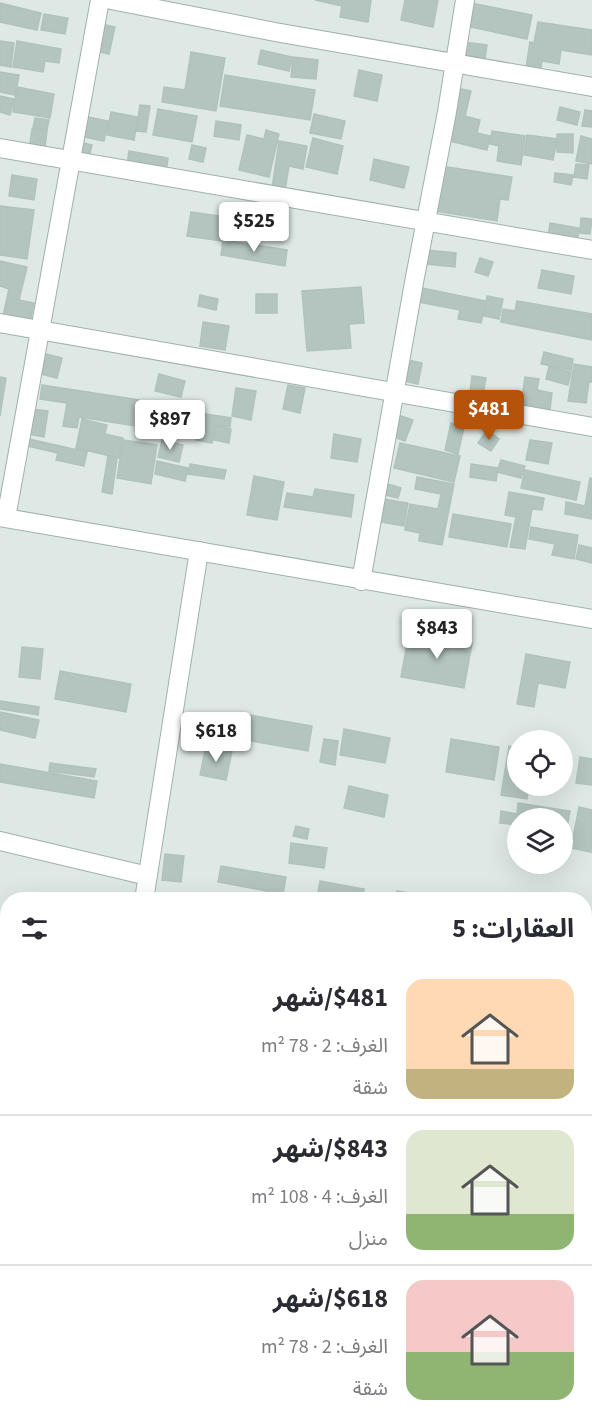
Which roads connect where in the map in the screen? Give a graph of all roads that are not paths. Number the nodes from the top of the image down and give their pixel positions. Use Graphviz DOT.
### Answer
graph roads {
  1 [pos="100,0"];
  2 [pos="111,0"];
  3 [pos="465,0"];
  4 [pos="455,63"];
  5 [pos="592,87"];
  6 [pos="0,148"];
  7 [pos="72,161"];
  8 [pos="426,220"];
  9 [pos="592,250"];
  10 [pos="0,323"];
  11 [pos="40,330"];
  12 [pos="394,393"];
  13 [pos="592,427"];
  14 [pos="3,517"];
  15 [pos="199,551"];
  16 [pos="361,580"];
  17 [pos="592,620"];
  18 [pos="0,841"];
  19 [pos="148,876"];
  20 [pos="145,892"];
  1 -- 7 [label="street"];
  2 -- 4 [label="street"];
  3 -- 4 [label="street"];
  4 -- 5 [label="street"];
  4 -- 8 [label="street"];
  6 -- 7 [label="street"];
  7 -- 8 [label="street"];
  7 -- 11 [label="street"];
  8 -- 9 [label="street"];
  8 -- 12 [label="street"];
  10 -- 11 [label="street"];
  11 -- 12 [label="street"];
  11 -- 14 [label="street"];
  12 -- 13 [label="street"];
  12 -- 16 [label="street"];
  14 -- 15 [label="street"];
  15 -- 16 [label="street"];
  15 -- 19 [label="street"];
  16 -- 17 [label="street"];
  18 -- 19 [label="street"];
  19 -- 20 [label="street"];
}
